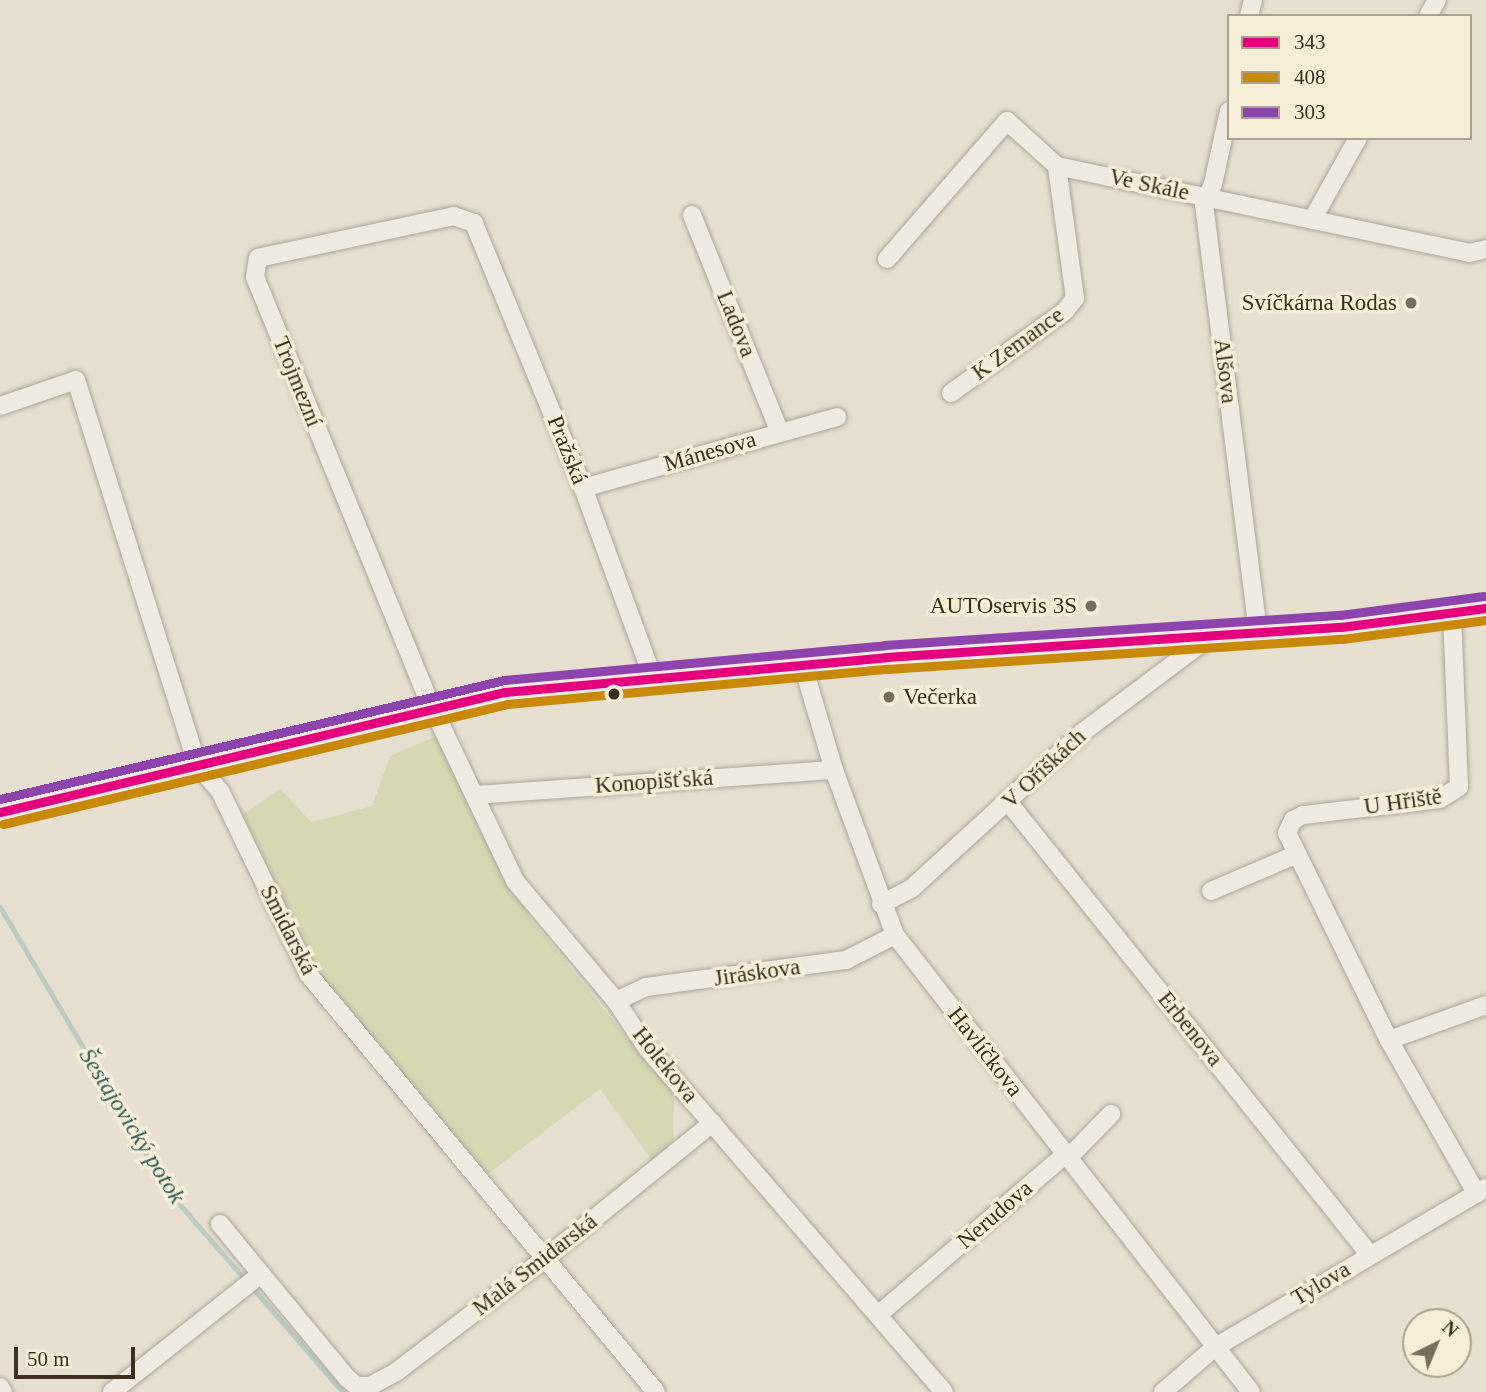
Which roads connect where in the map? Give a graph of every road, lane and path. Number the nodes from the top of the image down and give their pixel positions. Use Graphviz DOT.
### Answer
graph roads {
  1 [pos="1227,119"];
  2 [pos="1357,140"];
  3 [pos="1057,166"];
  4 [pos="1207,197"];
  5 [pos="692,215"];
  6 [pos="1312,220"];
  7 [pos="474,223"];
  8 [pos="1486,249"];
  9 [pos="887,259"];
  10 [pos="951,393"];
  11 [pos="0,406"];
  12 [pos="837,417"];
  13 [pos="780,433"];
  14 [pos="583,488"];
  15 [pos="1486,608"];
  16 [pos="1452,613"];
  17 [pos="1258,633"];
  18 [pos="1210,636"];
  19 [pos="803,666"];
  20 [pos="653,678"];
  21 [pos="435,707"];
  22 [pos="197,764"];
  23 [pos="834,770"];
  24 [pos="475,795"];
  25 [pos="1009,803"];
  26 [pos="0,812"];
  27 [pos="1295,855"];
  28 [pos="1211,891"];
  29 [pos="881,904"];
  30 [pos="895,935"];
  31 [pos="616,1001"];
  32 [pos="1486,1005"];
  33 [pos="1389,1040"];
  34 [pos="1111,1114"];
  35 [pos="712,1123"];
  36 [pos="1065,1155"];
  37 [pos="1482,1191"];
  38 [pos="220,1224"];
  39 [pos="1370,1255"];
  40 [pos="543,1260"];
  41 [pos="250,1282"];
  42 [pos="878,1315"];
  43 [pos="1214,1348"];
  44 [pos="0,1387"];
  45 [pos="3,1392"];
  46 [pos="112,1392"];
  47 [pos="656,1392"];
  48 [pos="944,1392"];
  49 [pos="1163,1392"];
  50 [pos="1251,1392"];
  1 -- 4 [label="street, Alšova"];
  2 -- 6 [label="street"];
  3 -- 4 [label="street, Ve Skále"];
  3 -- 9 [label="street"];
  3 -- 10 [label="street, K Zemance"];
  4 -- 6 [label="street, Ve Skále"];
  4 -- 17 [label="street, Alšova"];
  5 -- 13 [label="street, Ladova"];
  6 -- 8 [label="street, Ve Skále"];
  7 -- 14 [label="street, Pražská"];
  7 -- 21 [label="street, Trojmezní"];
  11 -- 22 [label="street, Smidarská"];
  12 -- 13 [label="street, Mánesova"];
  13 -- 14 [label="street, Mánesova"];
  14 -- 20 [label="street, Pražská"];
  15 -- 16 [label="street"];
  16 -- 17 [label="street"];
  16 -- 27 [label="street, U Hřiště"];
  17 -- 18 [label="street"];
  18 -- 19 [label="street"];
  18 -- 25 [label="street, V Oříškách"];
  19 -- 20 [label="street"];
  19 -- 23 [label="street, Havlíčkova"];
  20 -- 21 [label="street"];
  21 -- 22 [label="street"];
  21 -- 24 [label="street, Holekova"];
  22 -- 26 [label="street"];
  22 -- 40 [label="street, Smidarská"];
  23 -- 24 [label="street, Konopišťská"];
  23 -- 29 [label="street, Havlíčkova"];
  24 -- 31 [label="street, Holekova"];
  25 -- 29 [label="street, V Oříškách"];
  25 -- 39 [label="street, Erbenova"];
  27 -- 28 [label="street"];
  27 -- 33 [label="street, U Hřiště"];
  29 -- 30 [label="street, Havlíčkova"];
  30 -- 31 [label="street, Jiráskova"];
  30 -- 36 [label="street, Havlíčkova"];
  31 -- 35 [label="street, Holekova"];
  32 -- 33 [label="street"];
  33 -- 37 [label="street, U Hřiště"];
  34 -- 36 [label="street, Nerudova"];
  35 -- 40 [label="street, Malá Smidarská"];
  35 -- 42 [label="street, Holekova"];
  36 -- 42 [label="street, Nerudova"];
  36 -- 43 [label="street, Havlíčkova"];
  37 -- 39 [label="street, Tylova"];
  38 -- 41 [label="street"];
  39 -- 43 [label="street, Tylova"];
  40 -- 41 [label="street, Malá Smidarská"];
  40 -- 47 [label="street, Smidarská"];
  41 -- 46 [label="street"];
  42 -- 48 [label="street, Holekova"];
  43 -- 49 [label="street, Tylova"];
  43 -- 50 [label="street, Havlíčkova"];
  44 -- 45 [label="street"];
}
